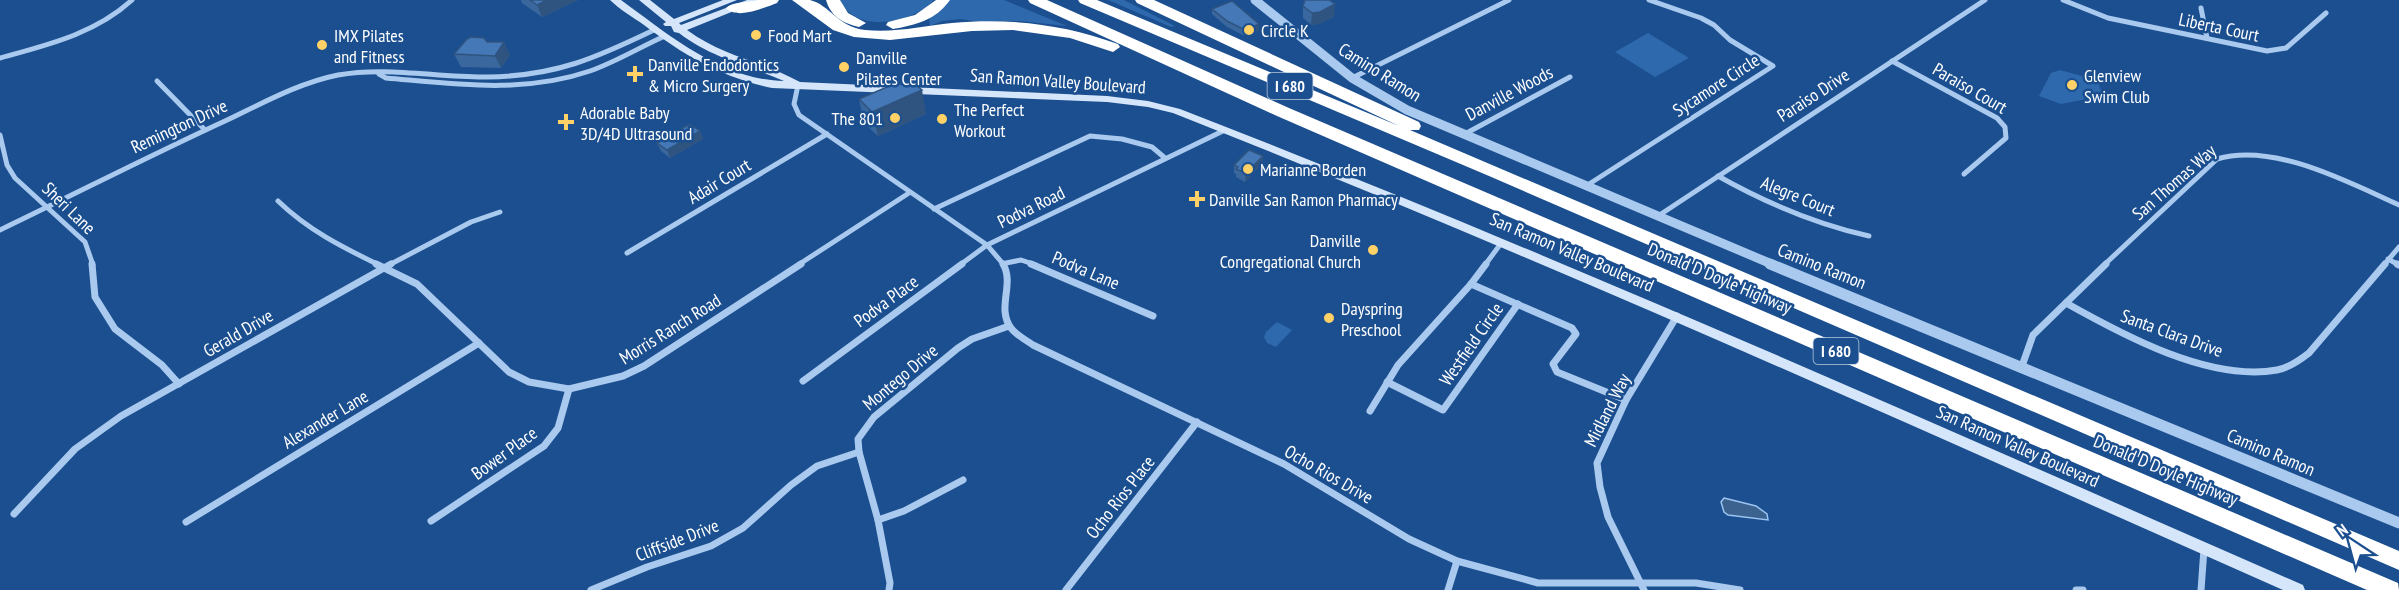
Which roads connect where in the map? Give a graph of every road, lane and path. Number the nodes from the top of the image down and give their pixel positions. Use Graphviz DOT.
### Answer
graph roads {
  1 [pos="132,0"];
  2 [pos="615,0"];
  3 [pos="644,0"];
  4 [pos="756,0"];
  5 [pos="772,0"];
  6 [pos="832,0"];
  7 [pos="943,0"];
  8 [pos="1035,0"];
  9 [pos="1085,0"];
  10 [pos="1142,0"];
  11 [pos="1255,0"];
  12 [pos="1509,0"];
  13 [pos="1649,0"];
  14 [pos="1985,0"];
  15 [pos="2063,0"];
  16 [pos="808,2"];
  17 [pos="732,4"];
  18 [pos="2201,8"];
  19 [pos="2326,13"];
  20 [pos="677,25"];
  21 [pos="661,32"];
  22 [pos="2207,38"];
  23 [pos="0,58"];
  24 [pos="1892,61"];
  25 [pos="378,74"];
  26 [pos="1570,77"];
  27 [pos="1352,78"];
  28 [pos="157,81"];
  29 [pos="798,85"];
  30 [pos="1283,112"];
  31 [pos="205,130"];
  32 [pos="1225,130"];
  33 [pos="827,134"];
  34 [pos="0,135"];
  35 [pos="1463,135"];
  36 [pos="1165,158"];
  37 [pos="1495,172"];
  38 [pos="1964,174"];
  39 [pos="1718,176"];
  40 [pos="1586,186"];
  41 [pos="909,193"];
  42 [pos="278,201"];
  43 [pos="2399,205"];
  44 [pos="47,206"];
  45 [pos="934,209"];
  46 [pos="500,212"];
  47 [pos="1657,217"];
  48 [pos="0,230"];
  49 [pos="1869,236"];
  50 [pos="1502,242"];
  51 [pos="987,245"];
  52 [pos="2399,247"];
  53 [pos="627,253"];
  54 [pos="2388,259"];
  55 [pos="1006,263"];
  56 [pos="2399,265"];
  57 [pos="385,267"];
  58 [pos="1471,284"];
  59 [pos="2066,303"];
  60 [pos="1518,304"];
  61 [pos="1153,316"];
  62 [pos="1677,316"];
  63 [pos="1010,326"];
  64 [pos="479,343"];
  65 [pos="2022,366"];
  66 [pos="803,381"];
  67 [pos="1387,382"];
  68 [pos="179,384"];
  69 [pos="569,389"];
  70 [pos="1626,400"];
  71 [pos="1370,411"];
  72 [pos="1197,422"];
  73 [pos="860,452"];
  74 [pos="963,480"];
  75 [pos="14,514"];
  76 [pos="878,520"];
  77 [pos="431,521"];
  78 [pos="186,522"];
  79 [pos="2399,523"];
  80 [pos="2204,549"];
  81 [pos="1457,561"];
  82 [pos="2399,561"];
  83 [pos="1643,587"];
  84 [pos="591,590"];
  85 [pos="889,590"];
  86 [pos="1066,590"];
  87 [pos="1449,590"];
  88 [pos="1740,590"];
  89 [pos="2076,590"];
  90 [pos="2083,590"];
  91 [pos="2201,590"];
  92 [pos="2298,590"];
  93 [pos="2390,590"];
  1 -- 23 [label="street"];
  2 -- 21 [label="main road, San Ramon Valley Boulevard"];
  3 -- 20 [label="main road, San Ramon Valley Boulevard"];
  4 -- 17 [label="main road"];
  5 -- 17 [label="highway"];
  6 -- 7 [label="highway"];
  8 -- 30 [label="highway, Donald D Doyle Highway / I 680"];
  9 -- 37 [label="highway, Donald D Doyle Highway / I 680"];
  10 -- 37 [label="highway"];
  11 -- 27 [label="street, Camino Ramon"];
  12 -- 27 [label="street"];
  13 -- 40 [label="street, Sycamore Circle"];
  14 -- 24 [label="street, Paraiso Drive"];
  15 -- 22 [label="street, Liberta Court"];
  16 -- 30 [label="highway"];
  17 -- 20 [label="main road"];
  18 -- 22 [label="street"];
  19 -- 22 [label="street, Liberta Court"];
  20 -- 21 [label="main road"];
  20 -- 29 [label="main road, San Ramon Valley Boulevard"];
  21 -- 25 [label="street"];
  21 -- 25 [label="street"];
  21 -- 29 [label="main road, San Ramon Valley Boulevard"];
  24 -- 38 [label="street, Paraiso Court"];
  24 -- 39 [label="street, Paraiso Drive"];
  25 -- 31 [label="street, Remington Drive"];
  26 -- 35 [label="street, Danville Woods"];
  27 -- 35 [label="street, Camino Ramon"];
  28 -- 31 [label="street"];
  29 -- 32 [label="main road, San Ramon Valley Boulevard"];
  29 -- 33 [label="street, Podva Road"];
  30 -- 93 [label="highway, Donald D Doyle Highway / I 680"];
  31 -- 44 [label="street, Remington Drive"];
  32 -- 36 [label="street, Podva Road"];
  32 -- 50 [label="main road, San Ramon Valley Boulevard"];
  33 -- 41 [label="street, Podva Road"];
  33 -- 53 [label="street, Adair Court"];
  34 -- 44 [label="street, Sheri Lane"];
  35 -- 40 [label="street, Camino Ramon"];
  36 -- 45 [label="street"];
  36 -- 51 [label="street, Podva Road"];
  37 -- 82 [label="highway, Donald D Doyle Highway / I 680"];
  39 -- 47 [label="street, Paraiso Drive"];
  39 -- 49 [label="street, Alegre Court"];
  40 -- 47 [label="street, Camino Ramon"];
  41 -- 45 [label="street, Podva Road"];
  41 -- 69 [label="street, Morris Ranch Road"];
  42 -- 57 [label="street, Morris Ranch Road"];
  43 -- 59 [label="street, San Thomas Way"];
  44 -- 48 [label="street, Remington Drive"];
  44 -- 68 [label="street, Sheri Lane"];
  45 -- 51 [label="street, Podva Road"];
  46 -- 57 [label="street, Gerald Drive"];
  47 -- 65 [label="street, Camino Ramon"];
  50 -- 58 [label="street, Westfield Circle"];
  50 -- 62 [label="main road, San Ramon Valley Boulevard"];
  51 -- 55 [label="street"];
  51 -- 66 [label="street, Podva Place"];
  52 -- 54 [label="street, Santa Clara Drive"];
  54 -- 56 [label="street"];
  54 -- 59 [label="street, Santa Clara Drive"];
  55 -- 61 [label="street, Podva Lane"];
  55 -- 63 [label="street"];
  57 -- 64 [label="street, Morris Ranch Road"];
  57 -- 68 [label="street, Gerald Drive"];
  58 -- 60 [label="street, Westfield Circle"];
  58 -- 67 [label="street, Westfield Circle"];
  59 -- 65 [label="street, San Thomas Way"];
  60 -- 67 [label="street, Westfield Circle"];
  60 -- 70 [label="street, Westfield Circle"];
  62 -- 70 [label="street, Midland Way"];
  62 -- 80 [label="main road, San Ramon Valley Boulevard"];
  63 -- 72 [label="street, Ocho Rios Drive"];
  63 -- 73 [label="street, Montego Drive"];
  64 -- 69 [label="street, Morris Ranch Road"];
  64 -- 78 [label="street, Alexander Lane"];
  65 -- 79 [label="street, Camino Ramon"];
  67 -- 71 [label="street, Westfield Circle"];
  68 -- 75 [label="street, Gerald Drive"];
  69 -- 77 [label="street, Bower Place"];
  70 -- 83 [label="street, Midland Way"];
  72 -- 81 [label="street, Ocho Rios Drive"];
  72 -- 86 [label="street, Ocho Rios Place"];
  73 -- 76 [label="street"];
  73 -- 84 [label="street, Cliffside Drive"];
  74 -- 76 [label="street"];
  76 -- 85 [label="street"];
  80 -- 91 [label="street"];
  80 -- 92 [label="main road, San Ramon Valley Boulevard"];
  81 -- 83 [label="street, Ocho Rios Drive"];
  81 -- 87 [label="street"];
  83 -- 88 [label="street, Ocho Rios Drive"];
  89 -- 90 [label="street"];
}
